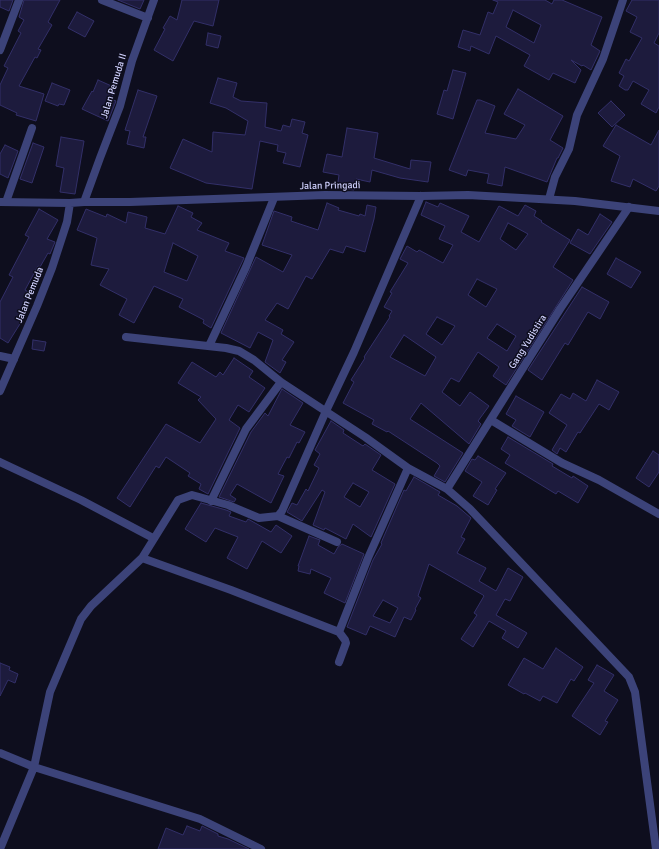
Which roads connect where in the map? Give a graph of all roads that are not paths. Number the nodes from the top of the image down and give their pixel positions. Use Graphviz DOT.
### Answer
graph roads {
  1 [pos="19,0"];
  2 [pos="102,0"];
  3 [pos="154,0"];
  4 [pos="623,0"];
  5 [pos="148,18"];
  6 [pos="0,50"];
  7 [pos="32,128"];
  8 [pos="421,196"];
  9 [pos="274,198"];
  10 [pos="549,199"];
  11 [pos="3,202"];
  12 [pos="84,202"];
  13 [pos="70,203"];
  14 [pos="629,207"];
  15 [pos="659,211"];
  16 [pos="126,337"];
  17 [pos="209,346"];
  18 [pos="0,356"];
  19 [pos="14,359"];
  20 [pos="281,382"];
  21 [pos="0,391"];
  22 [pos="326,411"];
  23 [pos="491,420"];
  24 [pos="0,462"];
  25 [pos="408,468"];
  26 [pos="446,489"];
  27 [pos="211,501"];
  28 [pos="659,514"];
  29 [pos="278,516"];
  30 [pos="154,538"];
  31 [pos="337,542"];
  32 [pos="142,558"];
  33 [pos="340,632"];
  34 [pos="338,662"];
  35 [pos="0,753"];
  36 [pos="34,767"];
  37 [pos="259,848"];
  38 [pos="0,849"];
  39 [pos="656,849"];
  1 -- 6 [label="street"];
  2 -- 5 [label="street"];
  3 -- 5 [label="street, Jalan Pemuda II"];
  4 -- 10 [label="street"];
  5 -- 12 [label="street, Jalan Pemuda II"];
  7 -- 11 [label="street"];
  8 -- 9 [label="street, Jalan Pringadi"];
  8 -- 10 [label="street, Jalan Pringadi"];
  8 -- 22 [label="street"];
  9 -- 12 [label="street, Jalan Pringadi"];
  9 -- 17 [label="street"];
  10 -- 14 [label="street, Jalan Pringadi"];
  11 -- 13 [label="street, Jalan Pringadi"];
  12 -- 13 [label="street, Jalan Pringadi"];
  13 -- 19 [label="street, Jalan Pemuda"];
  14 -- 15 [label="street, Jalan Pringadi"];
  14 -- 23 [label="street, Gang Yudistira"];
  16 -- 17 [label="street"];
  17 -- 20 [label="street"];
  18 -- 19 [label="street"];
  19 -- 21 [label="street, Jalan Pemuda"];
  20 -- 22 [label="street"];
  20 -- 27 [label="street"];
  22 -- 25 [label="street"];
  22 -- 29 [label="street"];
  23 -- 26 [label="street, Gang Yudistira"];
  23 -- 28 [label="street"];
  24 -- 30 [label="street"];
  25 -- 26 [label="street"];
  25 -- 33 [label="street"];
  26 -- 39 [label="street"];
  27 -- 29 [label="street"];
  27 -- 30 [label="street"];
  29 -- 31 [label="street"];
  30 -- 32 [label="street"];
  32 -- 33 [label="street"];
  32 -- 36 [label="street"];
  33 -- 34 [label="street"];
  35 -- 36 [label="street"];
  36 -- 37 [label="street"];
  36 -- 38 [label="street"];
}
